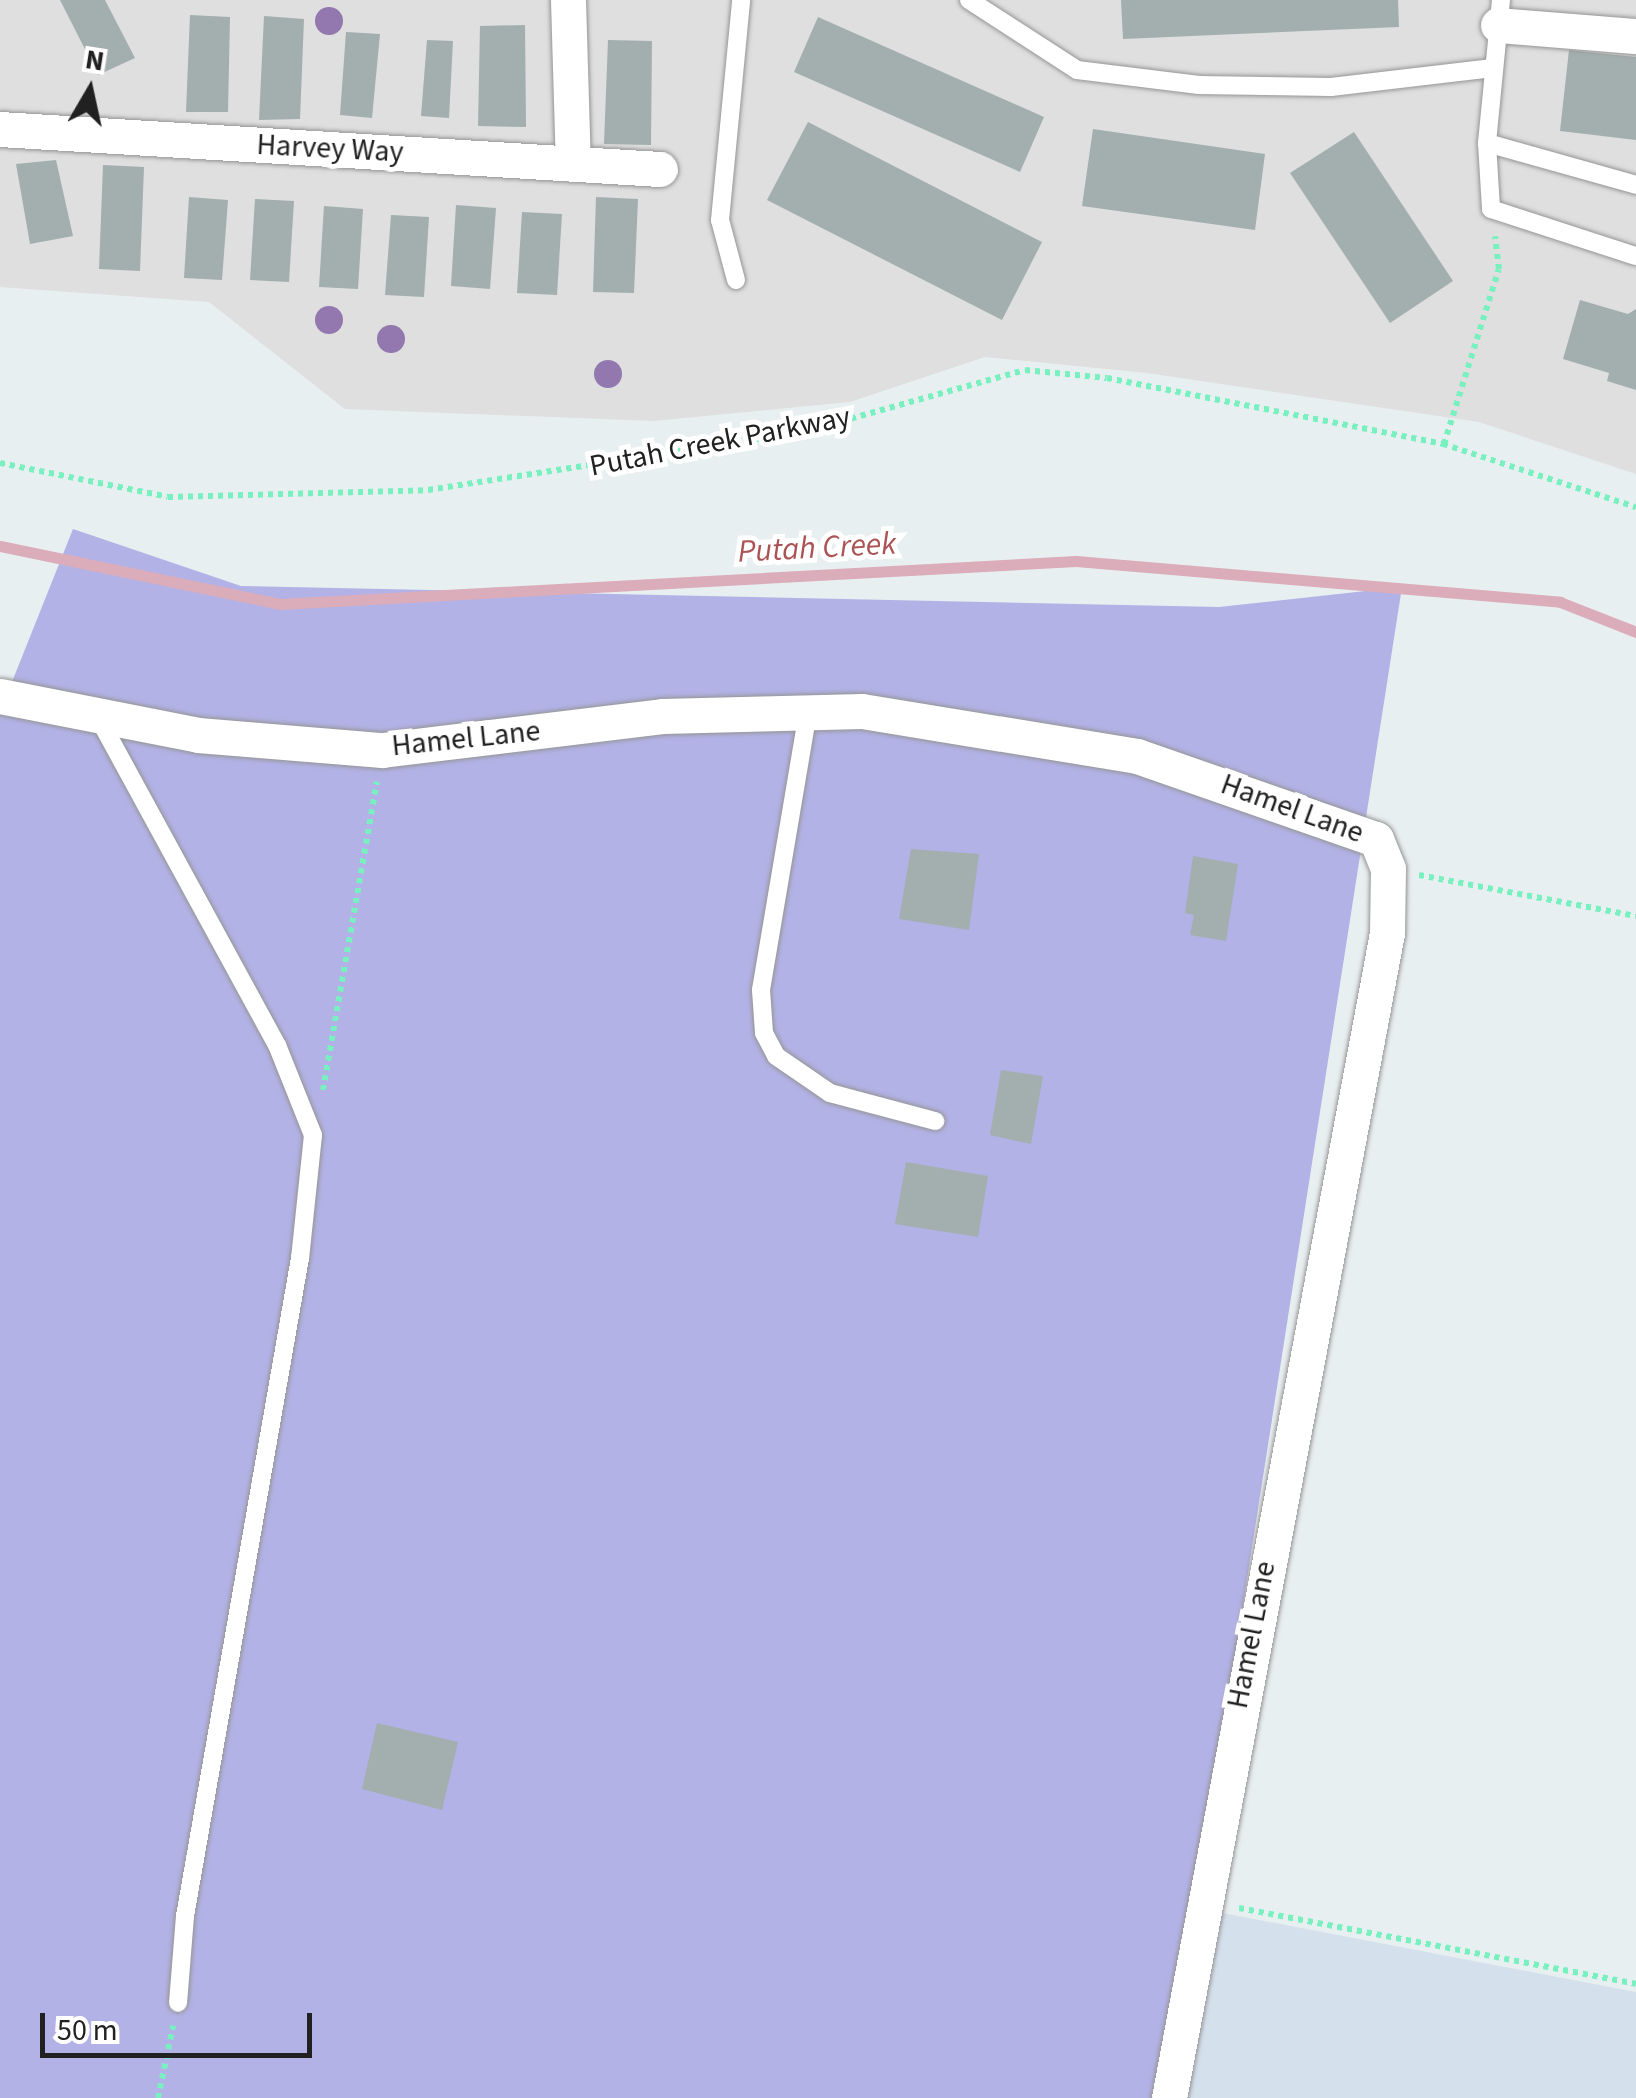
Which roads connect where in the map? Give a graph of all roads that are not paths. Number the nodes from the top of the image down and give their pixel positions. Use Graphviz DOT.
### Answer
graph roads {
  1 [pos="568,0"];
  2 [pos="741,0"];
  3 [pos="969,0"];
  4 [pos="1500,12"];
  5 [pos="1636,36"];
  6 [pos="1493,68"];
  7 [pos="0,129"];
  8 [pos="1487,143"];
  9 [pos="574,164"];
  10 [pos="660,170"];
  11 [pos="1636,185"];
  12 [pos="1636,256"];
  13 [pos="736,280"];
  14 [pos="0,696"];
  15 [pos="808,712"];
  16 [pos="98,718"];
  17 [pos="935,1121"];
  18 [pos="178,2003"];
  19 [pos="1169,2098"];
  1 -- 9 [label="street"];
  2 -- 13 [label="lane"];
  3 -- 6 [label="lane"];
  4 -- 5 [label="street"];
  4 -- 6 [label="lane"];
  6 -- 8 [label="lane"];
  7 -- 9 [label="street, Harvey Way"];
  8 -- 11 [label="lane"];
  8 -- 12 [label="lane"];
  9 -- 10 [label="street, Harvey Way"];
  14 -- 16 [label="street, Hamel Lane"];
  15 -- 16 [label="street, Hamel Lane"];
  15 -- 17 [label="lane"];
  15 -- 19 [label="street, Hamel Lane"];
  16 -- 18 [label="lane"];
}
